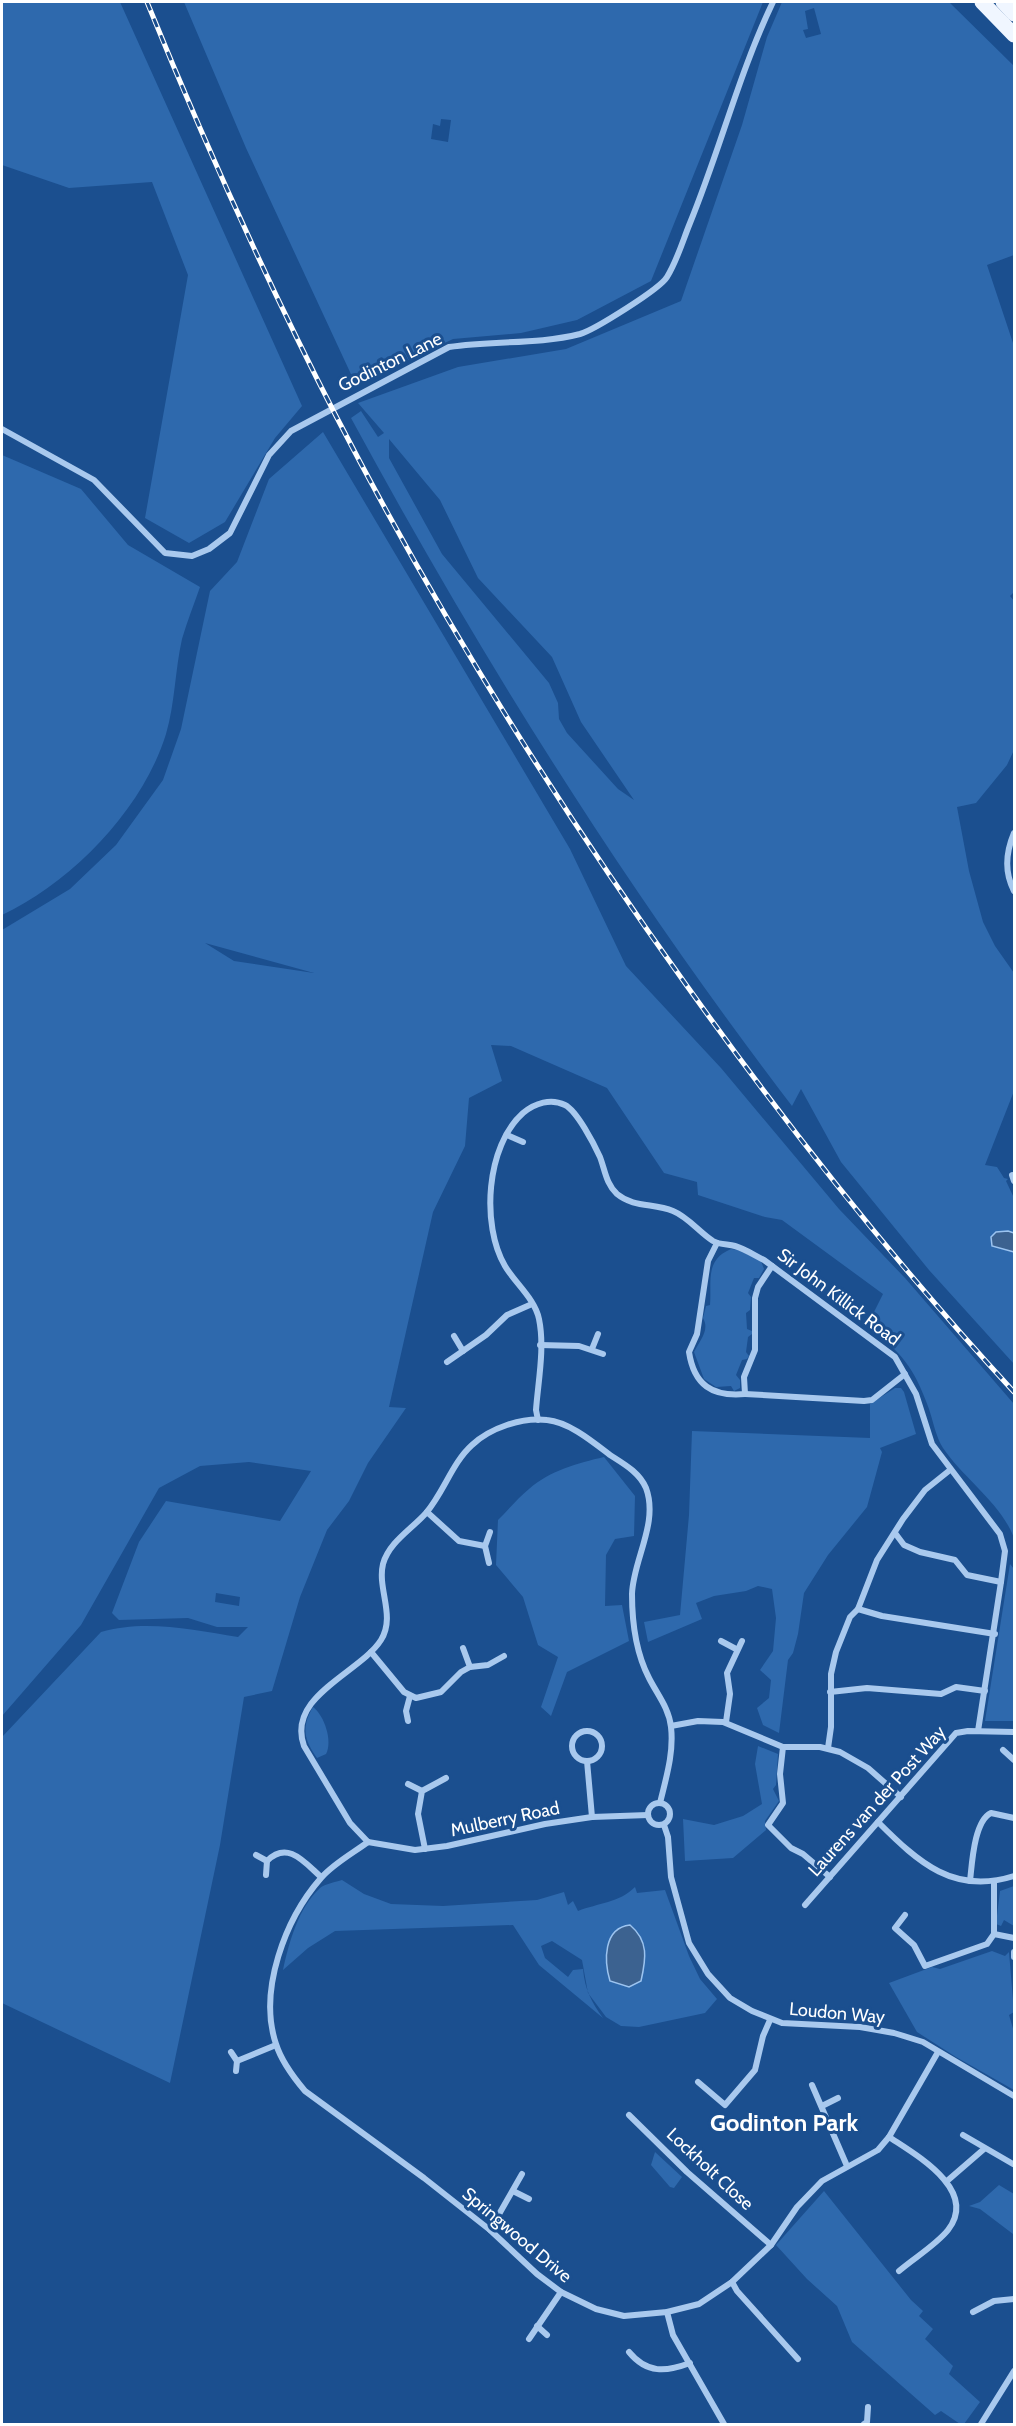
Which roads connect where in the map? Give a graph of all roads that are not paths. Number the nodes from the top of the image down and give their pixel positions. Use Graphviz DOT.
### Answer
graph roads {
  1 [pos="773,2"];
  2 [pos="982,2"];
  3 [pos="1003,2"];
  4 [pos="1014,14"];
  5 [pos="1014,35"];
  6 [pos="2,429"];
  7 [pos="1014,833"];
  8 [pos="1014,891"];
  9 [pos="509,1132"];
  10 [pos="523,1142"];
  11 [pos="717,1243"];
  12 [pos="772,1266"];
  13 [pos="532,1304"];
  14 [pos="598,1334"];
  15 [pos="454,1336"];
  16 [pos="540,1345"];
  17 [pos="592,1349"];
  18 [pos="463,1351"];
  19 [pos="603,1354"];
  20 [pos="447,1362"];
  21 [pos="905,1374"];
  22 [pos="745,1394"];
  23 [pos="538,1420"];
  24 [pos="950,1470"];
  25 [pos="427,1512"];
  26 [pos="490,1532"];
  27 [pos="895,1533"];
  28 [pos="485,1546"];
  29 [pos="489,1563"];
  30 [pos="1001,1581"];
  31 [pos="858,1609"];
  32 [pos="995,1634"];
  33 [pos="721,1641"];
  34 [pos="742,1641"];
  35 [pos="464,1648"];
  36 [pos="736,1649"];
  37 [pos="371,1652"];
  38 [pos="504,1656"];
  39 [pos="470,1667"];
  40 [pos="985,1690"];
  41 [pos="830,1692"];
  42 [pos="410,1696"];
  43 [pos="408,1721"];
  44 [pos="726,1722"];
  45 [pos="671,1726"];
  46 [pos="978,1731"];
  47 [pos="1014,1732"];
  48 [pos="783,1747"];
  49 [pos="828,1748"];
  50 [pos="1003,1750"];
  51 [pos="1014,1760"];
  52 [pos="587,1761"];
  53 [pos="446,1778"];
  54 [pos="408,1784"];
  55 [pos="422,1791"];
  56 [pos="901,1797"];
  57 [pos="660,1803"];
  58 [pos="648,1815"];
  59 [pos="592,1817"];
  60 [pos="1014,1818"];
  61 [pos="878,1822"];
  62 [pos="664,1825"];
  63 [pos="368,1842"];
  64 [pos="425,1849"];
  65 [pos="256,1855"];
  66 [pos="267,1861"];
  67 [pos="266,1875"];
  68 [pos="1014,1876"];
  69 [pos="321,1877"];
  70 [pos="830,1877"];
  71 [pos="970,1881"];
  72 [pos="994,1882"];
  73 [pos="805,1905"];
  74 [pos="905,1915"];
  75 [pos="994,1934"];
  76 [pos="1014,1938"];
  77 [pos="1014,1952"];
  78 [pos="1014,1957"];
  79 [pos="770,2020"];
  80 [pos="276,2045"];
  81 [pos="231,2052"];
  82 [pos="938,2052"];
  83 [pos="237,2061"];
  84 [pos="236,2071"];
  85 [pos="698,2082"];
  86 [pos="812,2085"];
  87 [pos="1014,2096"];
  88 [pos="838,2098"];
  89 [pos="822,2106"];
  90 [pos="629,2115"];
  91 [pos="963,2135"];
  92 [pos="889,2137"];
  93 [pos="984,2149"];
  94 [pos="1013,2164"];
  95 [pos="847,2166"];
  96 [pos="522,2174"];
  97 [pos="947,2181"];
  98 [pos="513,2191"];
  99 [pos="529,2199"];
  100 [pos="489,2230"];
  101 [pos="771,2245"];
  102 [pos="899,2271"];
  103 [pos="732,2283"];
  104 [pos="561,2292"];
  105 [pos="1014,2299"];
  106 [pos="667,2312"];
  107 [pos="973,2313"];
  108 [pos="537,2326"];
  109 [pos="547,2335"];
  110 [pos="529,2339"];
  111 [pos="629,2352"];
  112 [pos="798,2359"];
  113 [pos="690,2363"];
  114 [pos="1014,2371"];
  115 [pos="868,2407"];
  116 [pos="866,2423"];
  117 [pos="724,2424"];
  118 [pos="875,2424"];
  119 [pos="981,2424"];
  1 -- 6 [label="street, Godinton Lane"];
  2 -- 5 [label="main road"];
  3 -- 4 [label="main road"];
  7 -- 8 [label="street"];
  9 -- 10 [label="street"];
  9 -- 11 [label="street, Sir John Killick Road"];
  9 -- 13 [label="street"];
  11 -- 12 [label="street, Sir John Killick Road"];
  11 -- 22 [label="street"];
  12 -- 21 [label="street, Sir John Killick Road"];
  12 -- 22 [label="street"];
  13 -- 16 [label="street"];
  13 -- 18 [label="street"];
  14 -- 17 [label="street"];
  15 -- 18 [label="street"];
  16 -- 17 [label="street"];
  16 -- 23 [label="street"];
  17 -- 19 [label="street"];
  18 -- 20 [label="street"];
  21 -- 22 [label="street"];
  21 -- 24 [label="street, Sir John Killick Road"];
  23 -- 25 [label="street"];
  23 -- 45 [label="street"];
  24 -- 27 [label="street"];
  24 -- 30 [label="street, Sir John Killick Road"];
  25 -- 28 [label="street"];
  25 -- 37 [label="street"];
  26 -- 28 [label="street"];
  27 -- 30 [label="street"];
  27 -- 31 [label="street"];
  28 -- 29 [label="street"];
  30 -- 32 [label="street, Sir John Killick Road"];
  31 -- 32 [label="street"];
  31 -- 41 [label="street"];
  32 -- 40 [label="street, Sir John Killick Road"];
  33 -- 36 [label="street"];
  34 -- 36 [label="street"];
  35 -- 39 [label="street"];
  36 -- 44 [label="street"];
  37 -- 42 [label="street"];
  37 -- 63 [label="street"];
  38 -- 39 [label="street"];
  39 -- 42 [label="street"];
  40 -- 41 [label="street"];
  40 -- 46 [label="street, Sir John Killick Road"];
  41 -- 49 [label="street"];
  42 -- 43 [label="street"];
  44 -- 45 [label="street"];
  44 -- 48 [label="street"];
  45 -- 57 [label="street"];
  46 -- 47 [label="street, Laurens van der Post Way"];
  46 -- 56 [label="street, Laurens van der Post Way"];
  48 -- 49 [label="street"];
  48 -- 70 [label="street"];
  49 -- 56 [label="street"];
  50 -- 51 [label="street"];
  52 -- 52 [label="street"];
  52 -- 59 [label="street"];
  53 -- 55 [label="street"];
  54 -- 55 [label="street"];
  55 -- 64 [label="street"];
  56 -- 61 [label="street, Laurens van der Post Way"];
  57 -- 58 [label="street"];
  57 -- 62 [label="street, Loudon Way"];
  58 -- 59 [label="street, Mulberry Road"];
  58 -- 62 [label="street"];
  59 -- 64 [label="street, Mulberry Road"];
  60 -- 71 [label="street"];
  61 -- 70 [label="street, Laurens van der Post Way"];
  61 -- 71 [label="street"];
  62 -- 79 [label="street, Loudon Way"];
  63 -- 64 [label="street, Mulberry Road"];
  63 -- 69 [label="street, Springwood Drive"];
  65 -- 66 [label="street"];
  66 -- 67 [label="street"];
  66 -- 69 [label="street"];
  68 -- 72 [label="street"];
  69 -- 80 [label="street, Springwood Drive"];
  70 -- 73 [label="street, Laurens van der Post Way"];
  71 -- 72 [label="street"];
  72 -- 75 [label="street"];
  74 -- 75 [label="street"];
  75 -- 76 [label="street"];
  77 -- 78 [label="street"];
  79 -- 82 [label="street, Loudon Way"];
  79 -- 85 [label="street"];
  80 -- 83 [label="street"];
  80 -- 100 [label="street, Springwood Drive"];
  81 -- 83 [label="street"];
  82 -- 87 [label="street, Loudon Way"];
  82 -- 92 [label="street, Springwood Drive"];
  83 -- 84 [label="street"];
  86 -- 89 [label="street"];
  88 -- 89 [label="street"];
  89 -- 95 [label="street"];
  90 -- 101 [label="street, Lockholt Close"];
  91 -- 93 [label="street"];
  92 -- 95 [label="street, Springwood Drive"];
  92 -- 97 [label="street"];
  93 -- 94 [label="street"];
  93 -- 97 [label="street"];
  95 -- 101 [label="street, Springwood Drive"];
  96 -- 98 [label="street"];
  97 -- 102 [label="street"];
  98 -- 99 [label="street"];
  98 -- 100 [label="street"];
  100 -- 104 [label="street, Springwood Drive"];
  101 -- 103 [label="street, Springwood Drive"];
  103 -- 106 [label="street, Springwood Drive"];
  103 -- 112 [label="street"];
  104 -- 106 [label="street, Springwood Drive"];
  104 -- 108 [label="street"];
  105 -- 107 [label="street"];
  106 -- 113 [label="street"];
  108 -- 109 [label="street"];
  108 -- 110 [label="street"];
  111 -- 113 [label="street"];
  113 -- 117 [label="street"];
  114 -- 119 [label="street"];
  115 -- 116 [label="street"];
  116 -- 118 [label="street"];
}
